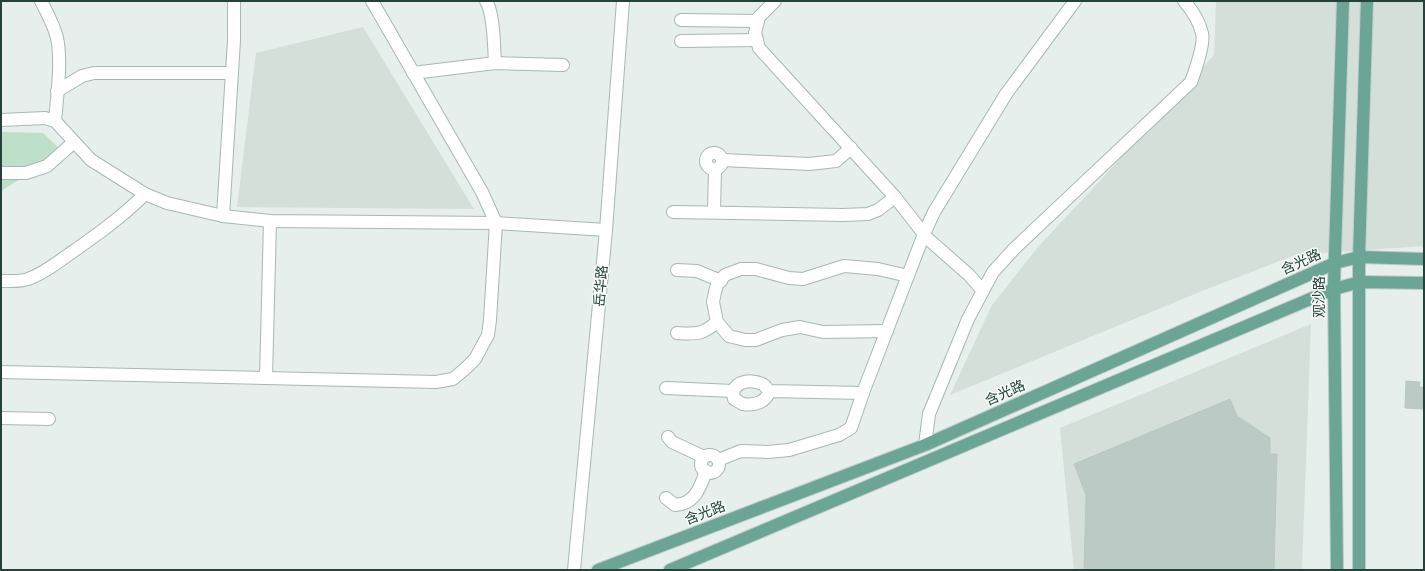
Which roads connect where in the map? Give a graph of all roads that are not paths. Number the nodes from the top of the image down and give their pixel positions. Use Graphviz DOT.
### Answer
graph roads {
  1 [pos="41,1"];
  2 [pos="234,1"];
  3 [pos="372,1"];
  4 [pos="486,1"];
  5 [pos="623,1"];
  6 [pos="775,1"];
  7 [pos="1075,1"];
  8 [pos="1184,1"];
  9 [pos="1343,1"];
  10 [pos="1367,1"];
  11 [pos="681,20"];
  12 [pos="758,22"];
  13 [pos="757,40"];
  14 [pos="681,41"];
  15 [pos="495,63"];
  16 [pos="563,65"];
  17 [pos="232,73"];
  18 [pos="413,73"];
  19 [pos="57,91"];
  20 [pos="1,120"];
  21 [pos="55,121"];
  22 [pos="74,142"];
  23 [pos="851,148"];
  24 [pos="1,173"];
  25 [pos="145,194"];
  26 [pos="895,197"];
  27 [pos="673,212"];
  28 [pos="714,212"];
  29 [pos="223,216"];
  30 [pos="270,221"];
  31 [pos="496,223"];
  32 [pos="606,230"];
  33 [pos="924,234"];
  34 [pos="1359,257"];
  35 [pos="1424,260"];
  36 [pos="1334,263"];
  37 [pos="677,270"];
  38 [pos="908,276"];
  39 [pos="1,281"];
  40 [pos="721,281"];
  41 [pos="1360,282"];
  42 [pos="1424,283"];
  43 [pos="1334,289"];
  44 [pos="983,291"];
  45 [pos="718,322"];
  46 [pos="887,332"];
  47 [pos="677,333"];
  48 [pos="1,372"];
  49 [pos="266,378"];
  50 [pos="666,388"];
  51 [pos="733,390"];
  52 [pos="769,391"];
  53 [pos="863,393"];
  54 [pos="1,418"];
  55 [pos="49,419"];
  56 [pos="668,437"];
  57 [pos="925,445"];
  58 [pos="704,457"];
  59 [pos="718,460"];
  60 [pos="706,471"];
  61 [pos="666,498"];
  62 [pos="574,570"];
  63 [pos="598,570"];
  64 [pos="670,570"];
  65 [pos="1337,570"];
  66 [pos="1359,570"];
  1 -- 19 [label="street"];
  2 -- 17 [label="street"];
  3 -- 18 [label="street"];
  4 -- 15 [label="street"];
  5 -- 32 [label="street, 岳华路"];
  6 -- 12 [label="street"];
  7 -- 33 [label="street"];
  8 -- 44 [label="street"];
  9 -- 36 [label="main road, 观沙路"];
  10 -- 34 [label="main road"];
  11 -- 12 [label="street"];
  12 -- 13 [label="street"];
  13 -- 14 [label="street"];
  13 -- 23 [label="street"];
  15 -- 16 [label="street"];
  15 -- 18 [label="street"];
  17 -- 19 [label="street"];
  17 -- 29 [label="street"];
  18 -- 31 [label="street"];
  19 -- 21 [label="street"];
  20 -- 21 [label="street"];
  21 -- 22 [label="street"];
  22 -- 24 [label="street"];
  22 -- 25 [label="street"];
  23 -- 26 [label="street"];
  23 -- 28 [label="street"];
  25 -- 29 [label="street"];
  25 -- 39 [label="street"];
  26 -- 28 [label="street"];
  26 -- 33 [label="street"];
  27 -- 28 [label="street"];
  29 -- 30 [label="street"];
  30 -- 31 [label="street"];
  30 -- 49 [label="street"];
  31 -- 32 [label="street"];
  31 -- 49 [label="street"];
  32 -- 62 [label="street, 岳华路"];
  33 -- 38 [label="street"];
  33 -- 44 [label="street"];
  34 -- 35 [label="main road, 含光路"];
  34 -- 36 [label="main road, 含光路"];
  34 -- 41 [label="main road"];
  36 -- 43 [label="main road, 观沙路"];
  36 -- 57 [label="main road, 含光路"];
  37 -- 40 [label="street"];
  38 -- 40 [label="street"];
  38 -- 46 [label="street"];
  40 -- 45 [label="street"];
  41 -- 42 [label="main road"];
  41 -- 43 [label="main road"];
  41 -- 66 [label="main road"];
  43 -- 64 [label="main road"];
  43 -- 65 [label="main road, 观沙路"];
  44 -- 57 [label="street"];
  45 -- 46 [label="street"];
  45 -- 47 [label="street"];
  46 -- 53 [label="street"];
  48 -- 49 [label="street"];
  50 -- 51 [label="street"];
  51 -- 52 [label="street"];
  51 -- 52 [label="street"];
  52 -- 53 [label="street"];
  53 -- 59 [label="street"];
  54 -- 55 [label="street"];
  56 -- 58 [label="street"];
  57 -- 63 [label="main road, 含光路"];
  58 -- 59 [label="street"];
  58 -- 60 [label="street"];
  59 -- 60 [label="street"];
  60 -- 61 [label="street"];
}
